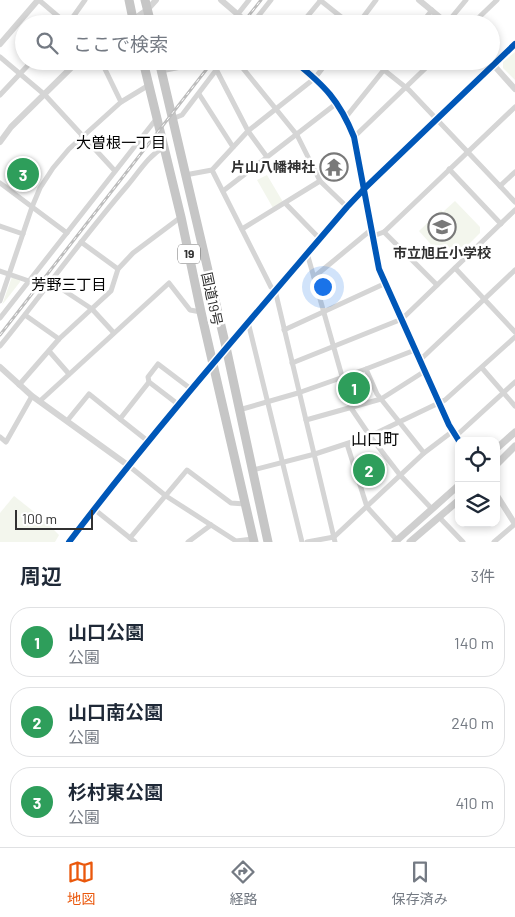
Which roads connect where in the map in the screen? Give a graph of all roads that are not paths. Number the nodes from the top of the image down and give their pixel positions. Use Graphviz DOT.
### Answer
graph roads {
  1 [pos="38,0"];
  2 [pos="85,0"];
  3 [pos="129,0"];
  4 [pos="145,0"];
  5 [pos="156,0"];
  6 [pos="221,0"];
  7 [pos="249,0"];
  8 [pos="271,0"];
  9 [pos="321,0"];
  10 [pos="376,0"];
  11 [pos="419,0"];
  12 [pos="466,0"];
  13 [pos="496,0"];
  14 [pos="148,10"];
  15 [pos="432,10"];
  16 [pos="238,14"];
  17 [pos="25,15"];
  18 [pos="57,15"];
  19 [pos="74,15"];
  20 [pos="131,15"];
  21 [pos="141,15"];
  22 [pos="149,15"];
  23 [pos="258,15"];
  24 [pos="308,15"];
  25 [pos="339,15"];
  26 [pos="365,15"];
  27 [pos="428,15"];
  28 [pos="438,15"];
  29 [pos="454,15"];
  30 [pos="481,15"];
  31 [pos="15,27"];
  32 [pos="0,44"];
  33 [pos="515,44"];
  34 [pos="500,56"];
  35 [pos="0,57"];
  36 [pos="15,70"];
  37 [pos="15,70"];
  38 [pos="24,70"];
  39 [pos="69,70"];
  40 [pos="105,70"];
  41 [pos="146,70"];
  42 [pos="166,70"];
  43 [pos="217,70"];
  44 [pos="245,70"];
  45 [pos="305,70"];
  46 [pos="321,70"];
  47 [pos="384,70"];
  48 [pos="424,70"];
  49 [pos="484,70"];
  50 [pos="497,70"];
  51 [pos="161,71"];
  52 [pos="20,74"];
  53 [pos="315,78"];
  54 [pos="149,85"];
  55 [pos="406,88"];
  56 [pos="515,89"];
  57 [pos="199,94"];
  58 [pos="0,95"];
  59 [pos="45,95"];
  60 [pos="121,102"];
  61 [pos="337,103"];
  62 [pos="515,106"];
  63 [pos="277,108"];
  64 [pos="346,117"];
  65 [pos="157,118"];
  66 [pos="172,118"];
  67 [pos="436,119"];
  68 [pos="248,131"];
  69 [pos="297,134"];
  70 [pos="83,136"];
  71 [pos="354,137"];
  72 [pos="0,142"];
  73 [pos="164,147"];
  74 [pos="233,147"];
  75 [pos="468,152"];
  76 [pos="267,157"];
  77 [pos="449,169"];
  78 [pos="212,170"];
  79 [pos="115,171"];
  80 [pos="515,172"];
  81 [pos="185,175"];
  82 [pos="320,181"];
  83 [pos="0,184"];
  84 [pos="500,186"];
  85 [pos="365,188"];
  86 [pos="223,191"];
  87 [pos="515,202"];
  88 [pos="285,203"];
  89 [pos="32,207"];
  90 [pos="347,207"];
  91 [pos="515,210"];
  92 [pos="181,217"];
  93 [pos="501,224"];
  94 [pos="0,226"];
  95 [pos="242,229"];
  96 [pos="384,232"];
  97 [pos="67,233"];
  98 [pos="373,233"];
  99 [pos="23,234"];
  100 [pos="320,239"];
  101 [pos="80,242"];
  102 [pos="308,253"];
  103 [pos="455,268"];
  104 [pos="118,269"];
  105 [pos="515,270"];
  106 [pos="0,271"];
  107 [pos="9,274"];
  108 [pos="314,277"];
  109 [pos="29,281"];
  110 [pos="51,282"];
  111 [pos="386,283"];
  112 [pos="437,286"];
  113 [pos="275,290"];
  114 [pos="483,299"];
  115 [pos="0,301"];
  116 [pos="92,309"];
  117 [pos="201,312"];
  118 [pos="324,312"];
  119 [pos="25,315"];
  120 [pos="0,318"];
  121 [pos="402,319"];
  122 [pos="248,322"];
  123 [pos="284,330"];
  124 [pos="515,332"];
  125 [pos="114,333"];
  126 [pos="515,337"];
  127 [pos="59,339"];
  128 [pos="0,346"];
  129 [pos="226,347"];
  130 [pos="333,347"];
  131 [pos="415,350"];
  132 [pos="49,351"];
  133 [pos="420,360"];
  134 [pos="292,363"];
  135 [pos="212,364"];
  136 [pos="0,367"];
  137 [pos="482,368"];
  138 [pos="366,370"];
  139 [pos="425,371"];
  140 [pos="69,374"];
  141 [pos="342,377"];
  142 [pos="149,382"];
  143 [pos="515,382"];
  144 [pos="19,385"];
  145 [pos="191,389"];
  146 [pos="298,393"];
  147 [pos="504,393"];
  148 [pos="32,396"];
  149 [pos="381,399"];
  150 [pos="40,401"];
  151 [pos="268,402"];
  152 [pos="440,403"];
  153 [pos="179,405"];
  154 [pos="515,406"];
  155 [pos="351,408"];
  156 [pos="239,410"];
  157 [pos="120,419"];
  158 [pos="306,420"];
  159 [pos="68,421"];
  160 [pos="399,422"];
  161 [pos="515,432"];
  162 [pos="370,436"];
  163 [pos="456,436"];
  164 [pos="0,438"];
  165 [pos="149,442"];
  166 [pos="347,444"];
  167 [pos="500,445"];
  168 [pos="515,446"];
  169 [pos="424,453"];
  170 [pos="314,454"];
  171 [pos="500,461"];
  172 [pos="283,462"];
  173 [pos="129,466"];
  174 [pos="253,470"];
  175 [pos="400,476"];
  176 [pos="455,489"];
  177 [pos="166,496"];
  178 [pos="500,500"];
  179 [pos="455,503"];
  180 [pos="245,504"];
  181 [pos="367,506"];
  182 [pos="94,509"];
  183 [pos="432,509"];
  184 [pos="439,517"];
  185 [pos="515,523"];
  186 [pos="211,525"];
  187 [pos="130,538"];
  188 [pos="334,539"];
  189 [pos="253,540"];
  190 [pos="396,541"];
  191 [pos="70,542"];
  192 [pos="134,542"];
  193 [pos="188,542"];
  194 [pos="268,542"];
  195 [pos="302,542"];
  196 [pos="307,542"];
  197 [pos="410,542"];
  198 [pos="463,542"];
  199 [pos="494,542"];
  1 -- 17 [label="street"];
  1 -- 18 [label="street"];
  2 -- 19 [label="street"];
  3 -- 20 [label="highway"];
  4 -- 14 [label="highway"];
  5 -- 14 [label="street"];
  6 -- 16 [label="street"];
  7 -- 16 [label="street"];
  8 -- 23 [label="street"];
  9 -- 24 [label="street"];
  9 -- 25 [label="street"];
  10 -- 26 [label="street"];
  11 -- 15 [label="street"];
  12 -- 29 [label="street"];
  13 -- 30 [label="street"];
  14 -- 21 [label="street"];
  14 -- 22 [label="highway"];
  15 -- 27 [label="street"];
  15 -- 28 [label="street"];
  31 -- 32 [label="street"];
  33 -- 34 [label="street"];
  35 -- 37 [label="street"];
  36 -- 52 [label="street"];
  38 -- 52 [label="street"];
  39 -- 59 [label="street"];
  40 -- 60 [label="street"];
  41 -- 54 [label="highway, 国道19号 / 19"];
  42 -- 51 [label="street"];
  43 -- 57 [label="street"];
  43 -- 68 [label="street"];
  44 -- 63 [label="street"];
  45 -- 53 [label="street"];
  46 -- 53 [label="street"];
  47 -- 55 [label="street"];
  47 -- 64 [label="street"];
  48 -- 55 [label="street"];
  49 -- 67 [label="street"];
  50 -- 56 [label="street"];
  51 -- 66 [label="highway, 国道19号 / 19"];
  52 -- 58 [label="street"];
  52 -- 59 [label="street"];
  53 -- 61 [label="street"];
  53 -- 63 [label="street"];
  54 -- 60 [label="street"];
  54 -- 65 [label="highway, 国道19号 / 19"];
  55 -- 67 [label="street"];
  55 -- 71 [label="street"];
  57 -- 66 [label="street"];
  57 -- 74 [label="street"];
  59 -- 70 [label="street"];
  59 -- 72 [label="street"];
  60 -- 70 [label="street"];
  61 -- 64 [label="street"];
  61 -- 69 [label="street"];
  62 -- 75 [label="street"];
  63 -- 68 [label="street"];
  63 -- 69 [label="street"];
  64 -- 71 [label="street"];
  65 -- 73 [label="highway, 国道19号 / 19"];
  65 -- 79 [label="street"];
  66 -- 81 [label="highway, 国道19号 / 19"];
  67 -- 75 [label="street"];
  67 -- 85 [label="street"];
  68 -- 74 [label="street"];
  68 -- 76 [label="street"];
  69 -- 76 [label="street"];
  69 -- 82 [label="street"];
  70 -- 79 [label="street"];
  70 -- 89 [label="street"];
  71 -- 85 [label="street"];
  73 -- 92 [label="highway, 国道19号 / 19"];
  73 -- 101 [label="street"];
  74 -- 78 [label="street"];
  75 -- 77 [label="street"];
  75 -- 84 [label="street"];
  76 -- 86 [label="street"];
  77 -- 93 [label="street"];
  77 -- 96 [label="street"];
  78 -- 81 [label="street"];
  78 -- 86 [label="street"];
  79 -- 97 [label="street"];
  80 -- 84 [label="street"];
  81 -- 129 [label="highway, 国道19号 / 19"];
  82 -- 88 [label="street"];
  82 -- 90 [label="street"];
  83 -- 89 [label="street"];
  84 -- 87 [label="street"];
  85 -- 90 [label="street"];
  85 -- 98 [label="street"];
  86 -- 95 [label="street"];
  88 -- 95 [label="street"];
  88 -- 100 [label="street"];
  89 -- 97 [label="street"];
  89 -- 99 [label="street"];
  90 -- 100 [label="street"];
  91 -- 93 [label="street"];
  92 -- 104 [label="street"];
  92 -- 117 [label="highway, 国道19号 / 19"];
  93 -- 103 [label="street"];
  94 -- 99 [label="street"];
  95 -- 113 [label="street"];
  96 -- 98 [label="street"];
  96 -- 112 [label="street"];
  97 -- 109 [label="street"];
  98 -- 108 [label="street"];
  98 -- 111 [label="street"];
  99 -- 107 [label="street"];
  100 -- 102 [label="street"];
  101 -- 104 [label="street"];
  101 -- 110 [label="street"];
  102 -- 108 [label="street"];
  102 -- 113 [label="street"];
  103 -- 112 [label="street"];
  103 -- 114 [label="street"];
  104 -- 116 [label="street"];
  105 -- 114 [label="street"];
  106 -- 107 [label="street"];
  107 -- 109 [label="street"];
  107 -- 115 [label="street"];
  108 -- 118 [label="street"];
  109 -- 120 [label="street"];
  110 -- 116 [label="street"];
  110 -- 119 [label="street"];
  111 -- 118 [label="street"];
  111 -- 121 [label="street"];
  112 -- 121 [label="street"];
  113 -- 122 [label="street"];
  113 -- 123 [label="street"];
  114 -- 124 [label="street"];
  114 -- 133 [label="street"];
  116 -- 125 [label="street"];
  116 -- 127 [label="street"];
  117 -- 125 [label="street"];
  117 -- 135 [label="highway, 国道19号 / 19"];
  118 -- 123 [label="street"];
  118 -- 130 [label="street"];
  119 -- 127 [label="street"];
  119 -- 128 [label="street"];
  121 -- 130 [label="street"];
  121 -- 131 [label="street"];
  122 -- 129 [label="street"];
  122 -- 151 [label="street"];
  123 -- 134 [label="street"];
  125 -- 140 [label="street"];
  126 -- 137 [label="street"];
  127 -- 132 [label="street"];
  129 -- 135 [label="street"];
  129 -- 156 [label="highway, 国道19号 / 19"];
  130 -- 134 [label="street"];
  130 -- 141 [label="street"];
  131 -- 133 [label="street"];
  131 -- 138 [label="street"];
  132 -- 140 [label="street"];
  132 -- 144 [label="street"];
  133 -- 139 [label="street"];
  134 -- 146 [label="street"];
  135 -- 145 [label="street"];
  135 -- 180 [label="highway, 国道19号 / 19"];
  136 -- 144 [label="street"];
  137 -- 147 [label="street"];
  137 -- 152 [label="street"];
  138 -- 141 [label="street"];
  138 -- 149 [label="street"];
  139 -- 149 [label="street"];
  139 -- 152 [label="street"];
  140 -- 150 [label="street"];
  141 -- 146 [label="street"];
  141 -- 155 [label="street"];
  142 -- 145 [label="street"];
  142 -- 153 [label="street"];
  142 -- 157 [label="street"];
  143 -- 147 [label="street"];
  144 -- 148 [label="street"];
  145 -- 153 [label="street"];
  146 -- 151 [label="street"];
  146 -- 158 [label="street"];
  147 -- 154 [label="street"];
  147 -- 163 [label="street"];
  148 -- 150 [label="street"];
  148 -- 164 [label="street"];
  149 -- 155 [label="street"];
  149 -- 160 [label="street"];
  150 -- 159 [label="street"];
  151 -- 156 [label="street"];
  151 -- 172 [label="street"];
  152 -- 160 [label="street"];
  152 -- 163 [label="street"];
  153 -- 165 [label="street"];
  155 -- 158 [label="street"];
  155 -- 162 [label="street"];
  156 -- 174 [label="highway, 国道19号 / 19"];
  157 -- 159 [label="street"];
  157 -- 165 [label="street"];
  158 -- 170 [label="street"];
  159 -- 173 [label="street"];
  160 -- 162 [label="street"];
  160 -- 169 [label="street"];
  161 -- 167 [label="main road"];
  162 -- 166 [label="street"];
  162 -- 175 [label="street"];
  163 -- 169 [label="street"];
  165 -- 173 [label="street"];
  166 -- 170 [label="street"];
  166 -- 181 [label="street"];
  168 -- 171 [label="main road"];
  169 -- 175 [label="street"];
  170 -- 172 [label="street"];
  170 -- 188 [label="street"];
  172 -- 174 [label="street"];
  172 -- 195 [label="street"];
  173 -- 177 [label="street"];
  173 -- 182 [label="street"];
  174 -- 194 [label="highway, 国道19号 / 19"];
  175 -- 181 [label="street"];
  175 -- 183 [label="street"];
  176 -- 183 [label="main road"];
  177 -- 180 [label="street"];
  177 -- 186 [label="street"];
  177 -- 187 [label="street"];
  178 -- 185 [label="street"];
  179 -- 184 [label="main road"];
  180 -- 189 [label="highway, 国道19号 / 19"];
  181 -- 188 [label="street"];
  181 -- 190 [label="street"];
  182 -- 187 [label="street"];
  182 -- 191 [label="street"];
  183 -- 190 [label="main road"];
  184 -- 197 [label="main road"];
  184 -- 198 [label="street"];
  185 -- 199 [label="street"];
  186 -- 189 [label="street"];
  186 -- 193 [label="street"];
  187 -- 192 [label="street"];
  188 -- 196 [label="street"];
}
